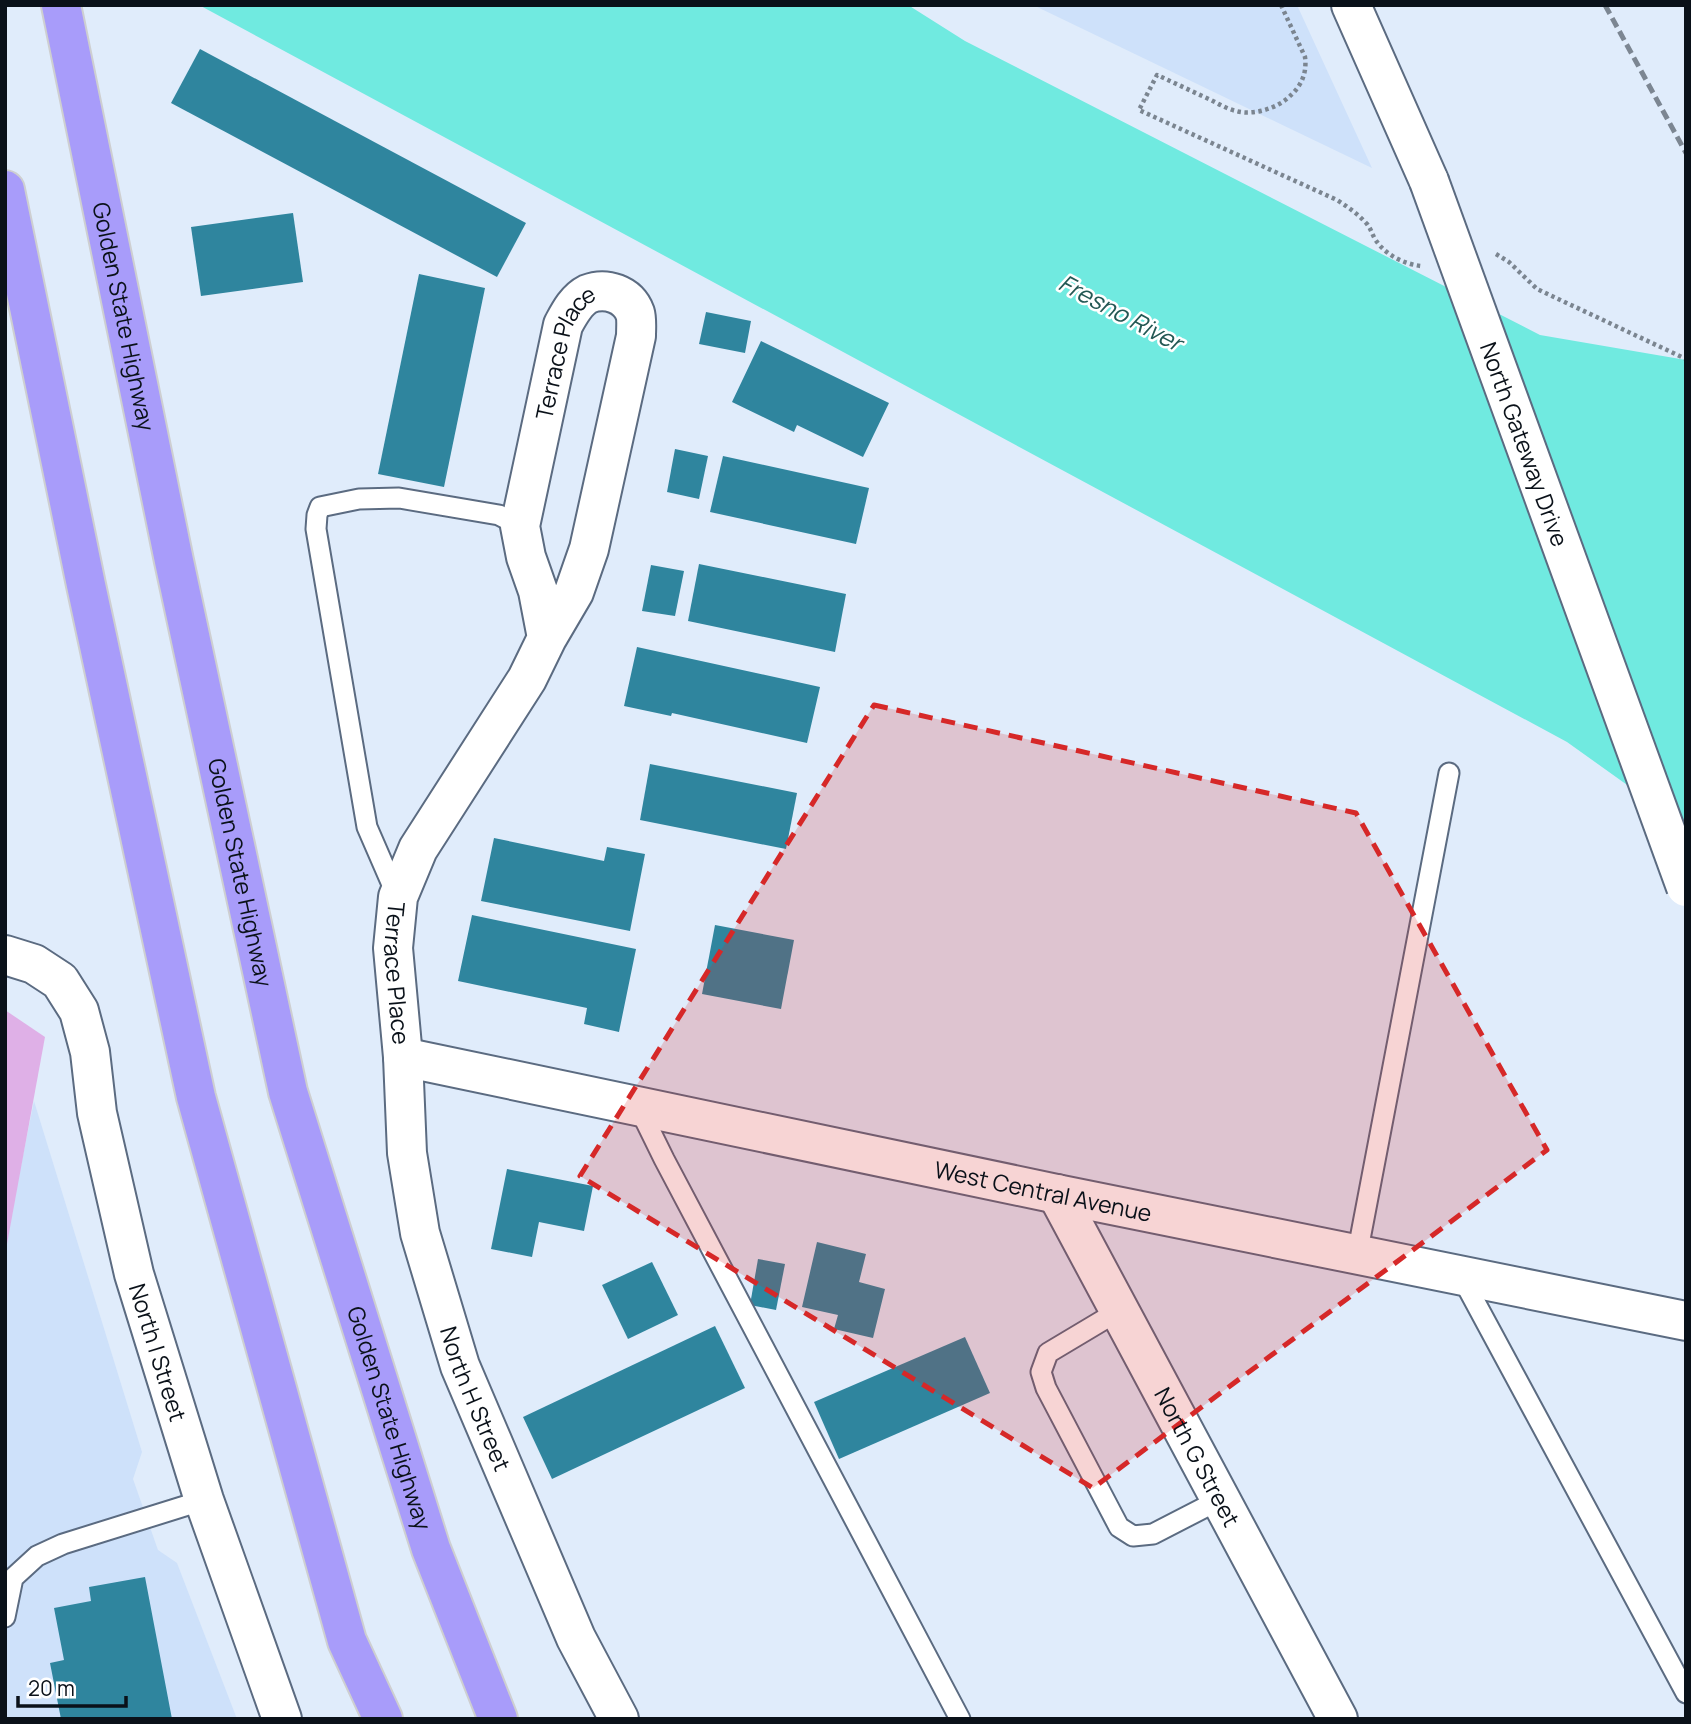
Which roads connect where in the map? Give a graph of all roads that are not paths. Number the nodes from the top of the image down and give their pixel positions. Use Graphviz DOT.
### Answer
graph roads {
  1 [pos="61,5"];
  2 [pos="1351,5"];
  3 [pos="5,190"];
  4 [pos="520,526"];
  5 [pos="547,638"];
  6 [pos="1449,773"];
  7 [pos="1686,887"];
  8 [pos="398,897"];
  9 [pos="5,955"];
  10 [pos="403,1057"];
  11 [pos="638,1106"];
  12 [pos="1057,1194"];
  13 [pos="1357,1255"];
  14 [pos="1460,1275"];
  15 [pos="1120,1310"];
  16 [pos="1686,1321"];
  17 [pos="1221,1499"];
  18 [pos="204,1500"];
  19 [pos="5,1617"];
  20 [pos="1686,1693"];
  21 [pos="282,1719"];
  22 [pos="383,1719"];
  23 [pos="498,1719"];
  24 [pos="619,1719"];
  25 [pos="960,1719"];
  26 [pos="1338,1719"];
  1 -- 23 [label="highway, Golden State Highway"];
  2 -- 7 [label="street, North Gateway Drive, bridge"];
  3 -- 22 [label="highway"];
  4 -- 5 [label="street, Terrace Place"];
  4 -- 5 [label="street, Terrace Place"];
  4 -- 8 [label="lane"];
  5 -- 8 [label="street, Terrace Place"];
  6 -- 13 [label="lane"];
  8 -- 10 [label="street, Terrace Place"];
  9 -- 18 [label="street, North I Street"];
  10 -- 11 [label="street, West Central Avenue"];
  10 -- 24 [label="street, North H Street"];
  11 -- 12 [label="street, West Central Avenue"];
  11 -- 25 [label="lane"];
  12 -- 13 [label="street, West Central Avenue"];
  12 -- 15 [label="street, North G Street"];
  13 -- 14 [label="street, West Central Avenue"];
  14 -- 16 [label="street, West Central Avenue"];
  14 -- 20 [label="lane"];
  15 -- 17 [label="street, North G Street"];
  15 -- 17 [label="lane"];
  17 -- 26 [label="street, North G Street"];
  18 -- 19 [label="lane"];
  18 -- 21 [label="street, North I Street"];
}
